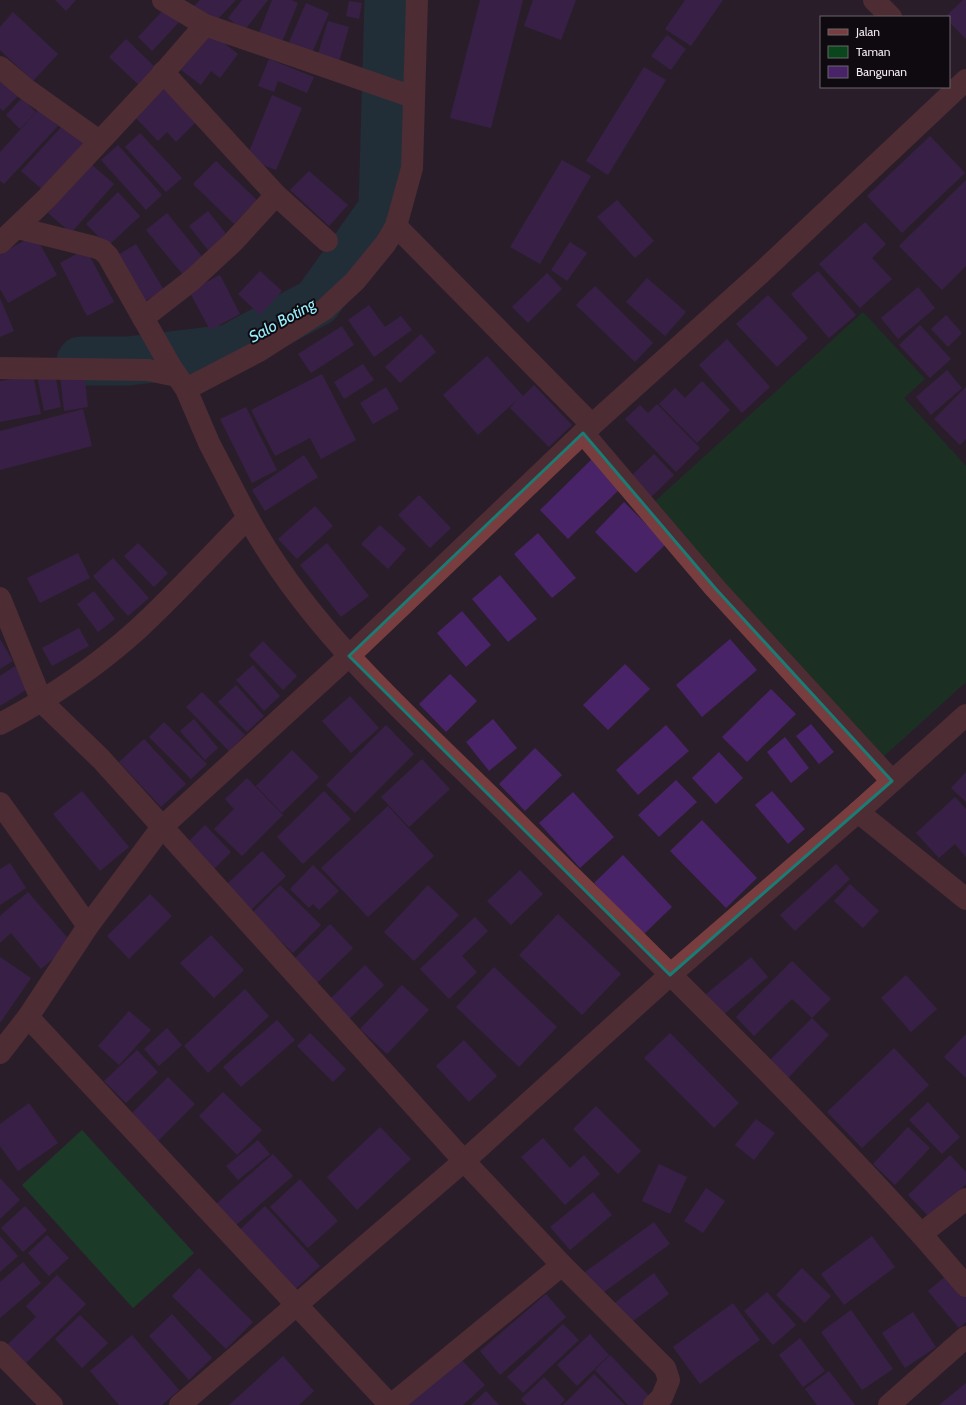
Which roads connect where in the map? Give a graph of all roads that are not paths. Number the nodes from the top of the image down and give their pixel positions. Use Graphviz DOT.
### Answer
graph roads {
  1 [pos="163,0"];
  2 [pos="417,0"];
  3 [pos="874,0"];
  4 [pos="890,16"];
  5 [pos="205,25"];
  6 [pos="0,67"];
  7 [pos="163,72"];
  8 [pos="961,81"];
  9 [pos="408,95"];
  10 [pos="99,141"];
  11 [pos="276,195"];
  12 [pos="396,226"];
  13 [pos="18,228"];
  14 [pos="326,241"];
  15 [pos="0,243"];
  16 [pos="147,325"];
  17 [pos="0,368"];
  18 [pos="178,377"];
  19 [pos="588,429"];
  20 [pos="248,518"];
  21 [pos="0,598"];
  22 [pos="349,656"];
  23 [pos="42,702"];
  24 [pos="966,714"];
  25 [pos="0,724"];
  26 [pos="892,781"];
  27 [pos="0,803"];
  28 [pos="858,812"];
  29 [pos="162,827"];
  30 [pos="966,899"];
  31 [pos="88,926"];
  32 [pos="670,975"];
  33 [pos="28,1017"];
  34 [pos="0,1053"];
  35 [pos="464,1161"];
  36 [pos="966,1199"];
  37 [pos="921,1234"];
  38 [pos="562,1266"];
  39 [pos="966,1286"];
  40 [pos="298,1306"];
  41 [pos="966,1336"];
  42 [pos="0,1352"];
  43 [pos="52,1405"];
  44 [pos="180,1405"];
  45 [pos="391,1405"];
  46 [pos="654,1405"];
  47 [pos="889,1405"];
  1 -- 5 [label="street"];
  2 -- 9 [label="street"];
  3 -- 4 [label="street"];
  5 -- 7 [label="street"];
  5 -- 9 [label="street"];
  6 -- 10 [label="street"];
  7 -- 10 [label="street"];
  7 -- 11 [label="street"];
  8 -- 19 [label="street"];
  9 -- 12 [label="street"];
  10 -- 13 [label="street"];
  11 -- 14 [label="street"];
  11 -- 16 [label="street"];
  12 -- 18 [label="street"];
  12 -- 19 [label="street"];
  13 -- 15 [label="street"];
  13 -- 16 [label="street"];
  16 -- 18 [label="street"];
  17 -- 18 [label="street"];
  18 -- 20 [label="street"];
  19 -- 22 [label="street"];
  19 -- 26 [label="street"];
  20 -- 22 [label="street"];
  20 -- 23 [label="street"];
  21 -- 23 [label="street"];
  22 -- 29 [label="street"];
  22 -- 32 [label="street"];
  23 -- 25 [label="street"];
  23 -- 29 [label="street"];
  24 -- 26 [label="street"];
  26 -- 28 [label="street"];
  27 -- 31 [label="street"];
  28 -- 30 [label="street"];
  28 -- 32 [label="street"];
  29 -- 31 [label="street"];
  29 -- 35 [label="street"];
  31 -- 33 [label="street"];
  32 -- 35 [label="street"];
  32 -- 37 [label="street"];
  33 -- 34 [label="street"];
  33 -- 40 [label="street"];
  35 -- 38 [label="street"];
  35 -- 40 [label="street"];
  36 -- 37 [label="street"];
  37 -- 39 [label="street"];
  38 -- 45 [label="street"];
  38 -- 46 [label="street"];
  40 -- 44 [label="street"];
  40 -- 45 [label="street"];
  41 -- 47 [label="street"];
  42 -- 43 [label="street"];
}
